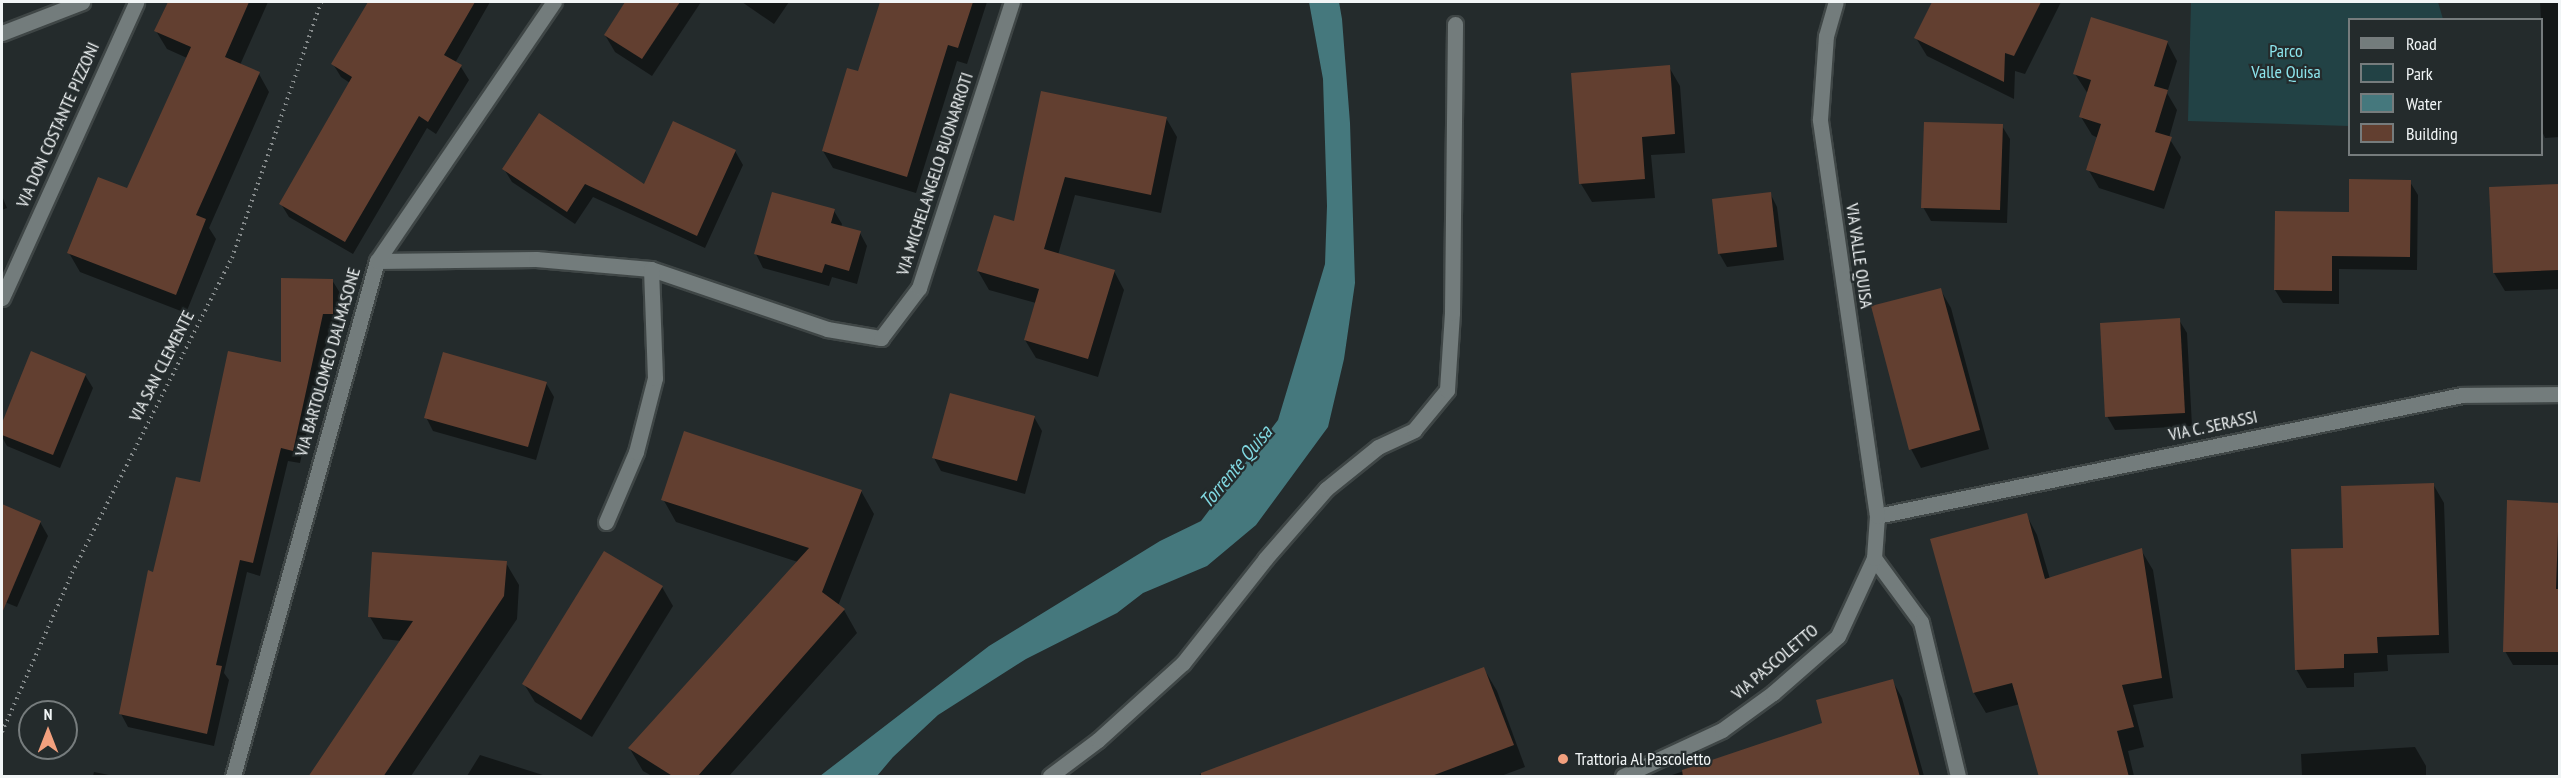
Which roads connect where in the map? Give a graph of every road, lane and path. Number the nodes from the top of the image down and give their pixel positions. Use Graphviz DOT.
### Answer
graph roads {
  1 [pos="82,2"];
  2 [pos="136,2"];
  3 [pos="321,2"];
  4 [pos="554,2"];
  5 [pos="1012,2"];
  6 [pos="1836,2"];
  7 [pos="1455,24"];
  8 [pos="2,33"];
  9 [pos="377,261"];
  10 [pos="651,269"];
  11 [pos="2,298"];
  12 [pos="2559,394"];
  13 [pos="1877,516"];
  14 [pos="606,522"];
  15 [pos="1874,558"];
  16 [pos="2,732"];
  17 [pos="232,777"];
  18 [pos="1050,777"];
  19 [pos="1623,777"];
  20 [pos="1958,777"];
  1 -- 8 [label="street"];
  2 -- 11 [label="street, VIA DON COSTANTE PIZZONI"];
  3 -- 16 [label="path, VIA SAN CLEMENTE"];
  4 -- 9 [label="street, VIA BARTOLOMEO DALMASONE"];
  5 -- 10 [label="street, VIA MICHELANGELO BUONARROTI"];
  6 -- 13 [label="street, VIA VALLE QUISA"];
  7 -- 18 [label="street"];
  9 -- 10 [label="street, VIA MICHELANGELO BUONARROTI"];
  9 -- 17 [label="street, VIA BARTOLOMEO DALMASONE"];
  10 -- 14 [label="street"];
  12 -- 13 [label="street, VIA C. SERASSI"];
  13 -- 15 [label="street, VIA PASCOLETTO"];
  15 -- 19 [label="street, VIA PASCOLETTO"];
  15 -- 20 [label="street"];
}
